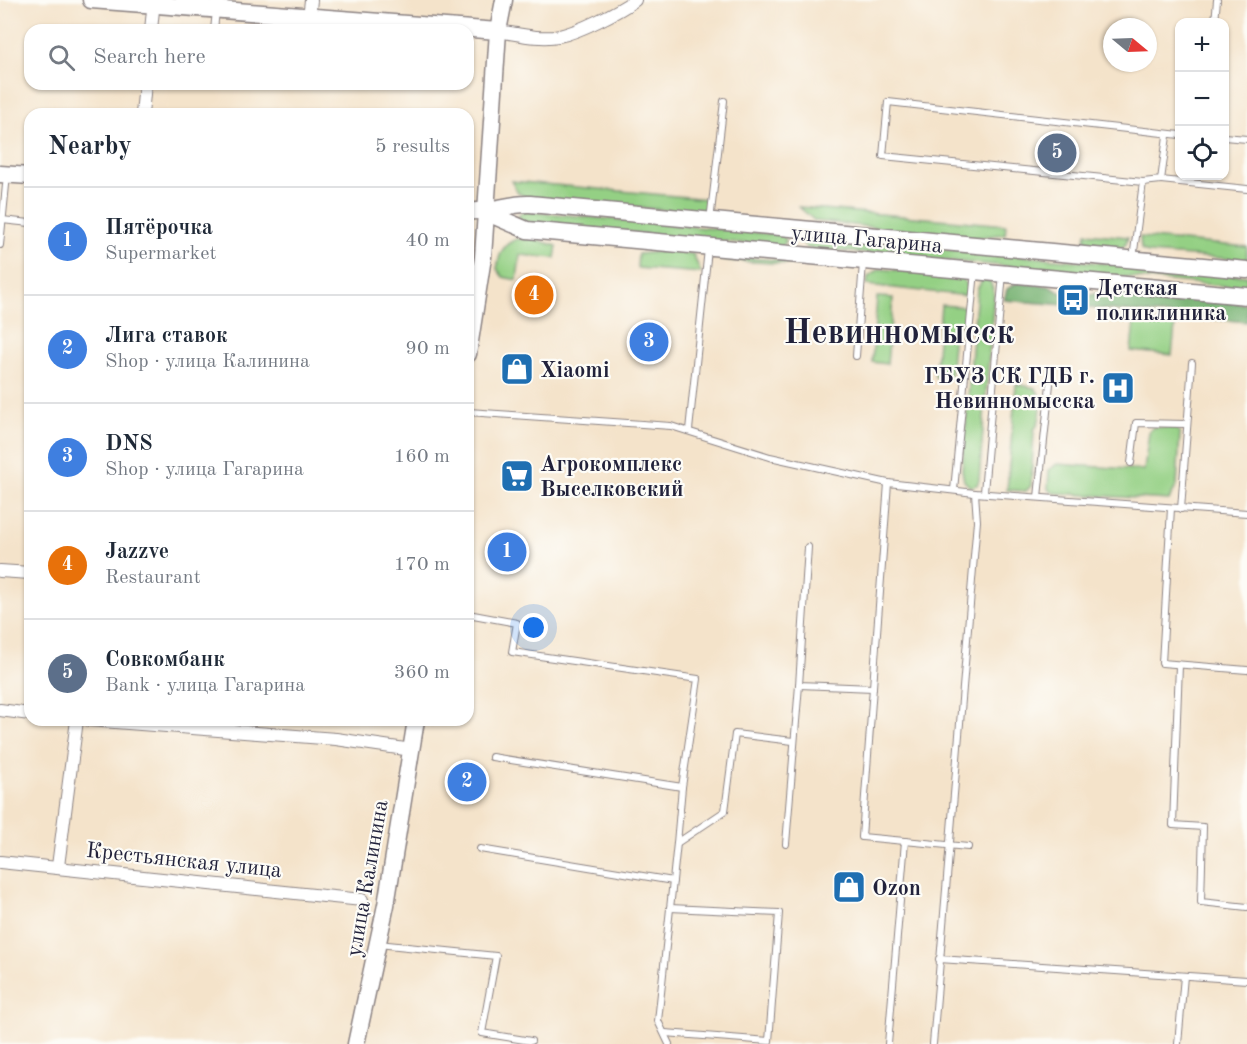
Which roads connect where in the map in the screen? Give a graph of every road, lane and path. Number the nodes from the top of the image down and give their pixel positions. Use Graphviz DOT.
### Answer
graph roads {
  1 [pos="91,0"];
  2 [pos="311,0"];
  3 [pos="504,0"];
  4 [pos="635,0"];
  5 [pos="1217,0"];
  6 [pos="153,2"];
  7 [pos="216,10"];
  8 [pos="309,18"];
  9 [pos="1215,18"];
  10 [pos="151,24"];
  11 [pos="215,24"];
  12 [pos="396,24"];
  13 [pos="474,29"];
  14 [pos="498,31"];
  15 [pos="144,90"];
  16 [pos="724,101"];
  17 [pos="143,108"];
  18 [pos="1175,135"];
  19 [pos="1167,136"];
  20 [pos="1229,137"];
  21 [pos="1247,139"];
  22 [pos="4,174"];
  23 [pos="24,176"];
  24 [pos="1161,180"];
  25 [pos="1143,182"];
  26 [pos="1247,189"];
  27 [pos="474,212"];
  28 [pos="485,213"];
  29 [pos="2,220"];
  30 [pos="710,221"];
  31 [pos="24,222"];
  32 [pos="794,228"];
  33 [pos="0,245"];
  34 [pos="708,246"];
  35 [pos="793,254"];
  36 [pos="864,259"];
  37 [pos="1133,259"];
  38 [pos="975,270"];
  39 [pos="1247,270"];
  40 [pos="1003,273"];
  41 [pos="1247,296"];
  42 [pos="474,315"];
  43 [pos="856,357"];
  44 [pos="1192,363"];
  45 [pos="1050,384"];
  46 [pos="474,412"];
  47 [pos="1187,424"];
  48 [pos="689,430"];
  49 [pos="1131,463"];
  50 [pos="888,483"];
  51 [pos="954,490"];
  52 [pos="984,492"];
  53 [pos="975,493"];
  54 [pos="1038,497"];
  55 [pos="1171,508"];
  56 [pos="1181,508"];
  57 [pos="1247,513"];
  58 [pos="808,548"];
  59 [pos="0,571"];
  60 [pos="24,573"];
  61 [pos="474,615"];
  62 [pos="1179,665"];
  63 [pos="1247,670"];
  64 [pos="799,685"];
  65 [pos="873,688"];
  66 [pos="0,711"];
  67 [pos="24,713"];
  68 [pos="76,726"];
  69 [pos="172,726"];
  70 [pos="415,726"];
  71 [pos="793,741"];
  72 [pos="412,750"];
  73 [pos="492,757"];
  74 [pos="682,787"];
  75 [pos="905,841"];
  76 [pos="677,843"];
  77 [pos="786,844"];
  78 [pos="948,845"];
  79 [pos="968,847"];
  80 [pos="480,849"];
  81 [pos="0,862"];
  82 [pos="58,866"];
  83 [pos="673,880"];
  84 [pos="362,900"];
  85 [pos="1247,907"];
  86 [pos="670,909"];
  87 [pos="378,944"];
  88 [pos="939,959"];
  89 [pos="1184,976"];
  90 [pos="1247,980"];
  91 [pos="664,1033"];
  92 [pos="531,1041"];
  93 [pos="356,1044"];
  94 [pos="669,1044"];
  95 [pos="888,1044"];
  96 [pos="933,1044"];
  97 [pos="1178,1044"];
  1 -- 6 [label="main road"];
  2 -- 8 [label="street"];
  3 -- 14 [label="main road"];
  4 -- 14 [label="street"];
  5 -- 9 [label="lane"];
  6 -- 7 [label="main road"];
  6 -- 10 [label="street"];
  7 -- 8 [label="main road"];
  7 -- 11 [label="lane"];
  8 -- 12 [label="main road"];
  13 -- 14 [label="main road"];
  14 -- 28 [label="main road"];
  15 -- 17 [label="street"];
  16 -- 30 [label="lane"];
  18 -- 19 [label="lane"];
  19 -- 24 [label="lane"];
  19 -- 25 [label="lane"];
  20 -- 21 [label="lane"];
  22 -- 23 [label="main road"];
  22 -- 29 [label="lane"];
  24 -- 25 [label="lane"];
  24 -- 26 [label="lane"];
  25 -- 37 [label="lane"];
  27 -- 28 [label="main road, улица Гагарина"];
  28 -- 30 [label="main road, улица Гагарина"];
  28 -- 34 [label="main road, улица Гагарина"];
  28 -- 42 [label="main road"];
  29 -- 31 [label="lane"];
  29 -- 33 [label="lane"];
  30 -- 32 [label="main road, улица Гагарина"];
  32 -- 35 [label="main road"];
  32 -- 37 [label="main road, улица Гагарина"];
  34 -- 35 [label="main road, улица Гагарина"];
  34 -- 48 [label="lane"];
  35 -- 36 [label="main road, улица Гагарина"];
  36 -- 38 [label="main road, улица Гагарина"];
  36 -- 43 [label="lane"];
  37 -- 39 [label="main road, улица Гагарина"];
  38 -- 40 [label="main road, улица Гагарина"];
  38 -- 51 [label="lane"];
  40 -- 41 [label="main road, улица Гагарина"];
  40 -- 52 [label="lane"];
  44 -- 47 [label="lane"];
  45 -- 54 [label="lane"];
  46 -- 48 [label="lane"];
  47 -- 49 [label="lane"];
  47 -- 56 [label="lane"];
  48 -- 50 [label="lane"];
  50 -- 51 [label="lane"];
  50 -- 65 [label="lane"];
  51 -- 53 [label="lane"];
  52 -- 53 [label="lane"];
  52 -- 54 [label="lane"];
  53 -- 78 [label="lane"];
  54 -- 55 [label="lane"];
  55 -- 56 [label="lane"];
  55 -- 62 [label="lane"];
  56 -- 57 [label="lane"];
  58 -- 64 [label="lane"];
  59 -- 60 [label="street"];
  61 -- 74 [label="lane"];
  62 -- 63 [label="lane"];
  62 -- 85 [label="lane"];
  64 -- 65 [label="lane"];
  64 -- 71 [label="lane"];
  65 -- 75 [label="lane"];
  66 -- 67 [label="street"];
  68 -- 82 [label="street"];
  69 -- 72 [label="street"];
  70 -- 72 [label="main road, улица Калинина"];
  71 -- 76 [label="lane"];
  71 -- 77 [label="lane"];
  72 -- 87 [label="main road, улица Калинина"];
  73 -- 74 [label="lane"];
  74 -- 76 [label="lane"];
  75 -- 78 [label="lane"];
  75 -- 95 [label="lane"];
  76 -- 83 [label="lane"];
  78 -- 79 [label="lane"];
  78 -- 88 [label="lane"];
  80 -- 83 [label="lane"];
  81 -- 82 [label="street, Крестьянская улица"];
  82 -- 84 [label="street, Крестьянская улица"];
  83 -- 86 [label="lane"];
  86 -- 91 [label="lane"];
  86 -- 91 [label="lane"];
  87 -- 92 [label="lane"];
  87 -- 93 [label="main road, улица Калинина"];
  88 -- 89 [label="lane"];
  88 -- 96 [label="lane"];
  89 -- 90 [label="lane"];
  89 -- 97 [label="lane"];
  91 -- 94 [label="lane"];
}
